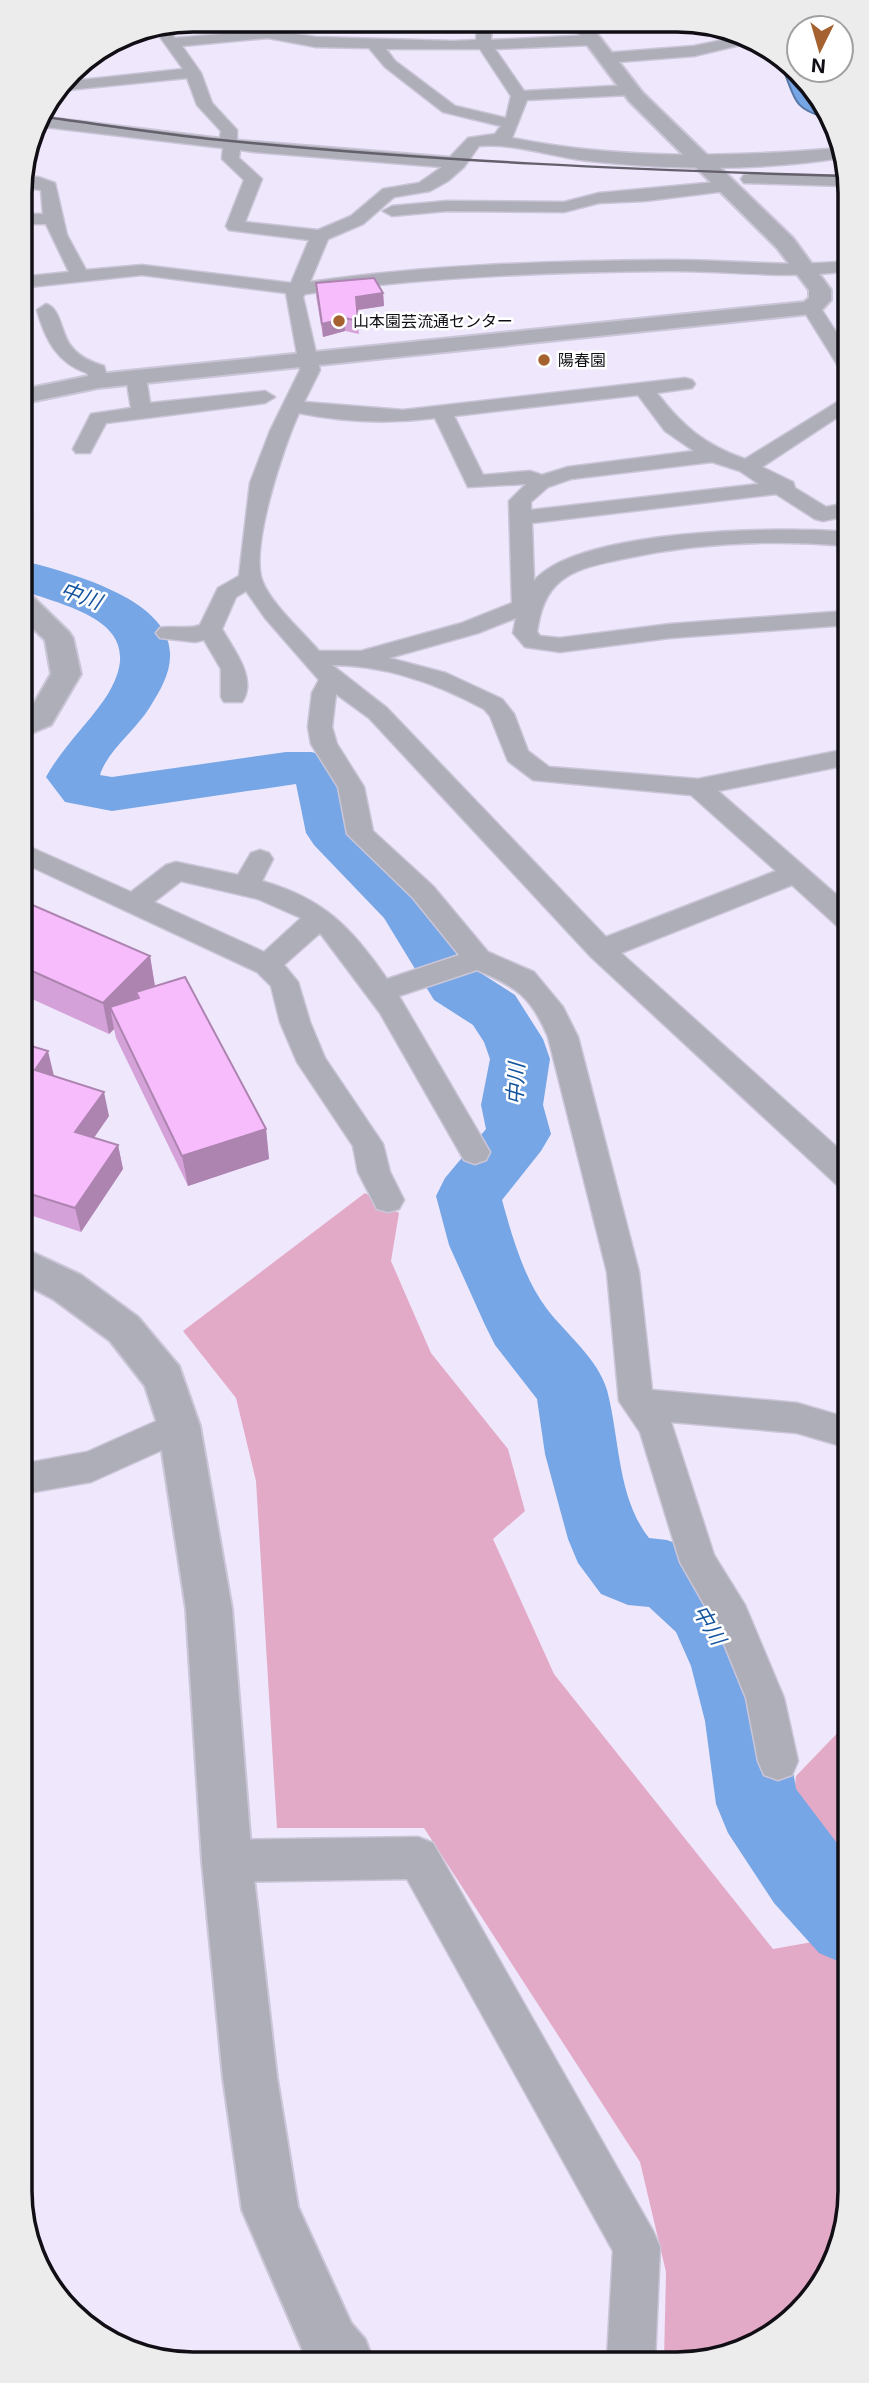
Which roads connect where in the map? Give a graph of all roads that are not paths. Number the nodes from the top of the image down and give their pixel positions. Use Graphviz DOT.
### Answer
graph roads {
  1 [pos="292,32"];
  2 [pos="485,32"];
  3 [pos="164,34"];
  4 [pos="285,38"];
  5 [pos="592,40"];
  6 [pos="733,42"];
  7 [pos="170,43"];
  8 [pos="374,44"];
  9 [pos="485,45"];
  10 [pos="193,73"];
  11 [pos="71,88"];
  12 [pos="630,90"];
  13 [pos="519,96"];
  14 [pos="48,122"];
  15 [pos="511,124"];
  16 [pos="75,125"];
  17 [pos="44,131"];
  18 [pos="500,139"];
  19 [pos="228,144"];
  20 [pos="833,154"];
  21 [pos="698,161"];
  22 [pos="458,163"];
  23 [pos="837,181"];
  24 [pos="32,182"];
  25 [pos="724,182"];
  26 [pos="424,187"];
  27 [pos="432,207"];
  28 [pos="366,211"];
  29 [pos="32,219"];
  30 [pos="51,219"];
  31 [pos="320,236"];
  32 [pos="838,267"];
  33 [pos="806,271"];
  34 [pos="82,278"];
  35 [pos="32,281"];
  36 [pos="298,289"];
  37 [pos="811,308"];
  38 [pos="46,310"];
  39 [pos="838,351"];
  40 [pos="309,358"];
  41 [pos="136,377"];
  42 [pos="98,381"];
  43 [pos="685,384"];
  44 [pos="643,389"];
  45 [pos="32,395"];
  46 [pos="265,397"];
  47 [pos="295,407"];
  48 [pos="838,408"];
  49 [pos="142,410"];
  50 [pos="443,414"];
  51 [pos="82,449"];
  52 [pos="714,455"];
  53 [pos="747,467"];
  54 [pos="540,482"];
  55 [pos="785,488"];
  56 [pos="838,511"];
  57 [pos="521,518"];
  58 [pos="838,523"];
  59 [pos="801,533"];
  60 [pos="838,538"];
  61 [pos="250,579"];
  62 [pos="526,608"];
  63 [pos="32,612"];
  64 [pos="838,619"];
  65 [pos="210,629"];
  66 [pos="168,633"];
  67 [pos="363,658"];
  68 [pos="323,668"];
  69 [pos="233,697"];
  70 [pos="32,722"];
  71 [pos="838,759"];
  72 [pos="698,787"];
  73 [pos="32,857"];
  74 [pos="260,859"];
  75 [pos="796,873"];
  76 [pos="246,886"];
  77 [pos="133,904"];
  78 [pos="838,910"];
  79 [pos="320,917"];
  80 [pos="601,950"];
  81 [pos="478,959"];
  82 [pos="267,965"];
  83 [pos="382,991"];
  84 [pos="475,1152"];
  85 [pos="838,1166"];
  86 [pos="388,1200"];
  87 [pos="32,1269"];
  88 [pos="636,1401"];
  89 [pos="179,1426"];
  90 [pos="837,1428"];
  91 [pos="32,1477"];
  92 [pos="778,1761"];
  93 [pos="227,1861"];
  94 [pos="337,2352"];
  95 [pos="631,2352"];
  1 -- 4 [label="street"];
  2 -- 9 [label="street"];
  3 -- 7 [label="street"];
  4 -- 7 [label="street"];
  4 -- 8 [label="street"];
  5 -- 6 [label="street"];
  5 -- 9 [label="street"];
  5 -- 12 [label="street"];
  7 -- 10 [label="street"];
  8 -- 9 [label="street"];
  8 -- 15 [label="street"];
  9 -- 13 [label="street"];
  10 -- 11 [label="street"];
  10 -- 19 [label="street"];
  12 -- 13 [label="street"];
  12 -- 21 [label="street"];
  13 -- 15 [label="street"];
  14 -- 16 [label="street"];
  15 -- 18 [label="street"];
  16 -- 17 [label="street"];
  16 -- 19 [label="street"];
  18 -- 21 [label="street"];
  18 -- 22 [label="street"];
  19 -- 22 [label="street"];
  19 -- 31 [label="street"];
  20 -- 21 [label="street"];
  21 -- 25 [label="street"];
  22 -- 26 [label="street"];
  23 -- 25 [label="street"];
  24 -- 30 [label="street"];
  25 -- 27 [label="street"];
  25 -- 33 [label="street"];
  26 -- 27 [label="street"];
  26 -- 28 [label="street"];
  27 -- 28 [label="street"];
  28 -- 31 [label="street"];
  29 -- 30 [label="street"];
  30 -- 34 [label="street"];
  31 -- 36 [label="street"];
  32 -- 33 [label="street"];
  33 -- 36 [label="street"];
  33 -- 37 [label="street"];
  34 -- 35 [label="street"];
  34 -- 36 [label="street"];
  36 -- 40 [label="street"];
  37 -- 39 [label="street"];
  37 -- 40 [label="street"];
  38 -- 42 [label="street"];
  40 -- 41 [label="street"];
  40 -- 47 [label="street"];
  41 -- 42 [label="street"];
  41 -- 49 [label="street"];
  42 -- 45 [label="street"];
  43 -- 44 [label="street"];
  44 -- 50 [label="street"];
  44 -- 52 [label="street"];
  46 -- 49 [label="street"];
  47 -- 50 [label="street"];
  47 -- 61 [label="street"];
  48 -- 53 [label="street"];
  49 -- 51 [label="street"];
  50 -- 54 [label="street"];
  52 -- 53 [label="street"];
  52 -- 54 [label="street"];
  53 -- 55 [label="street"];
  54 -- 57 [label="street"];
  55 -- 56 [label="street"];
  55 -- 57 [label="street"];
  57 -- 62 [label="street"];
  58 -- 59 [label="street"];
  59 -- 60 [label="street"];
  59 -- 62 [label="street"];
  61 -- 65 [label="street"];
  61 -- 68 [label="street"];
  62 -- 64 [label="street"];
  62 -- 67 [label="street"];
  63 -- 70 [label="street"];
  65 -- 66 [label="street"];
  65 -- 69 [label="street"];
  67 -- 68 [label="street"];
  67 -- 72 [label="street"];
  68 -- 80 [label="street"];
  68 -- 81 [label="street"];
  71 -- 72 [label="street"];
  72 -- 75 [label="street"];
  73 -- 77 [label="street"];
  74 -- 76 [label="street"];
  75 -- 78 [label="street"];
  75 -- 80 [label="street"];
  76 -- 77 [label="street"];
  76 -- 79 [label="street"];
  77 -- 82 [label="street"];
  79 -- 82 [label="street"];
  79 -- 83 [label="street"];
  80 -- 85 [label="street"];
  81 -- 83 [label="street"];
  81 -- 88 [label="street"];
  82 -- 86 [label="street"];
  83 -- 84 [label="street"];
  87 -- 89 [label="street"];
  88 -- 90 [label="street"];
  88 -- 92 [label="street"];
  89 -- 91 [label="street"];
  89 -- 93 [label="street"];
  93 -- 94 [label="street"];
  93 -- 95 [label="street"];
}
